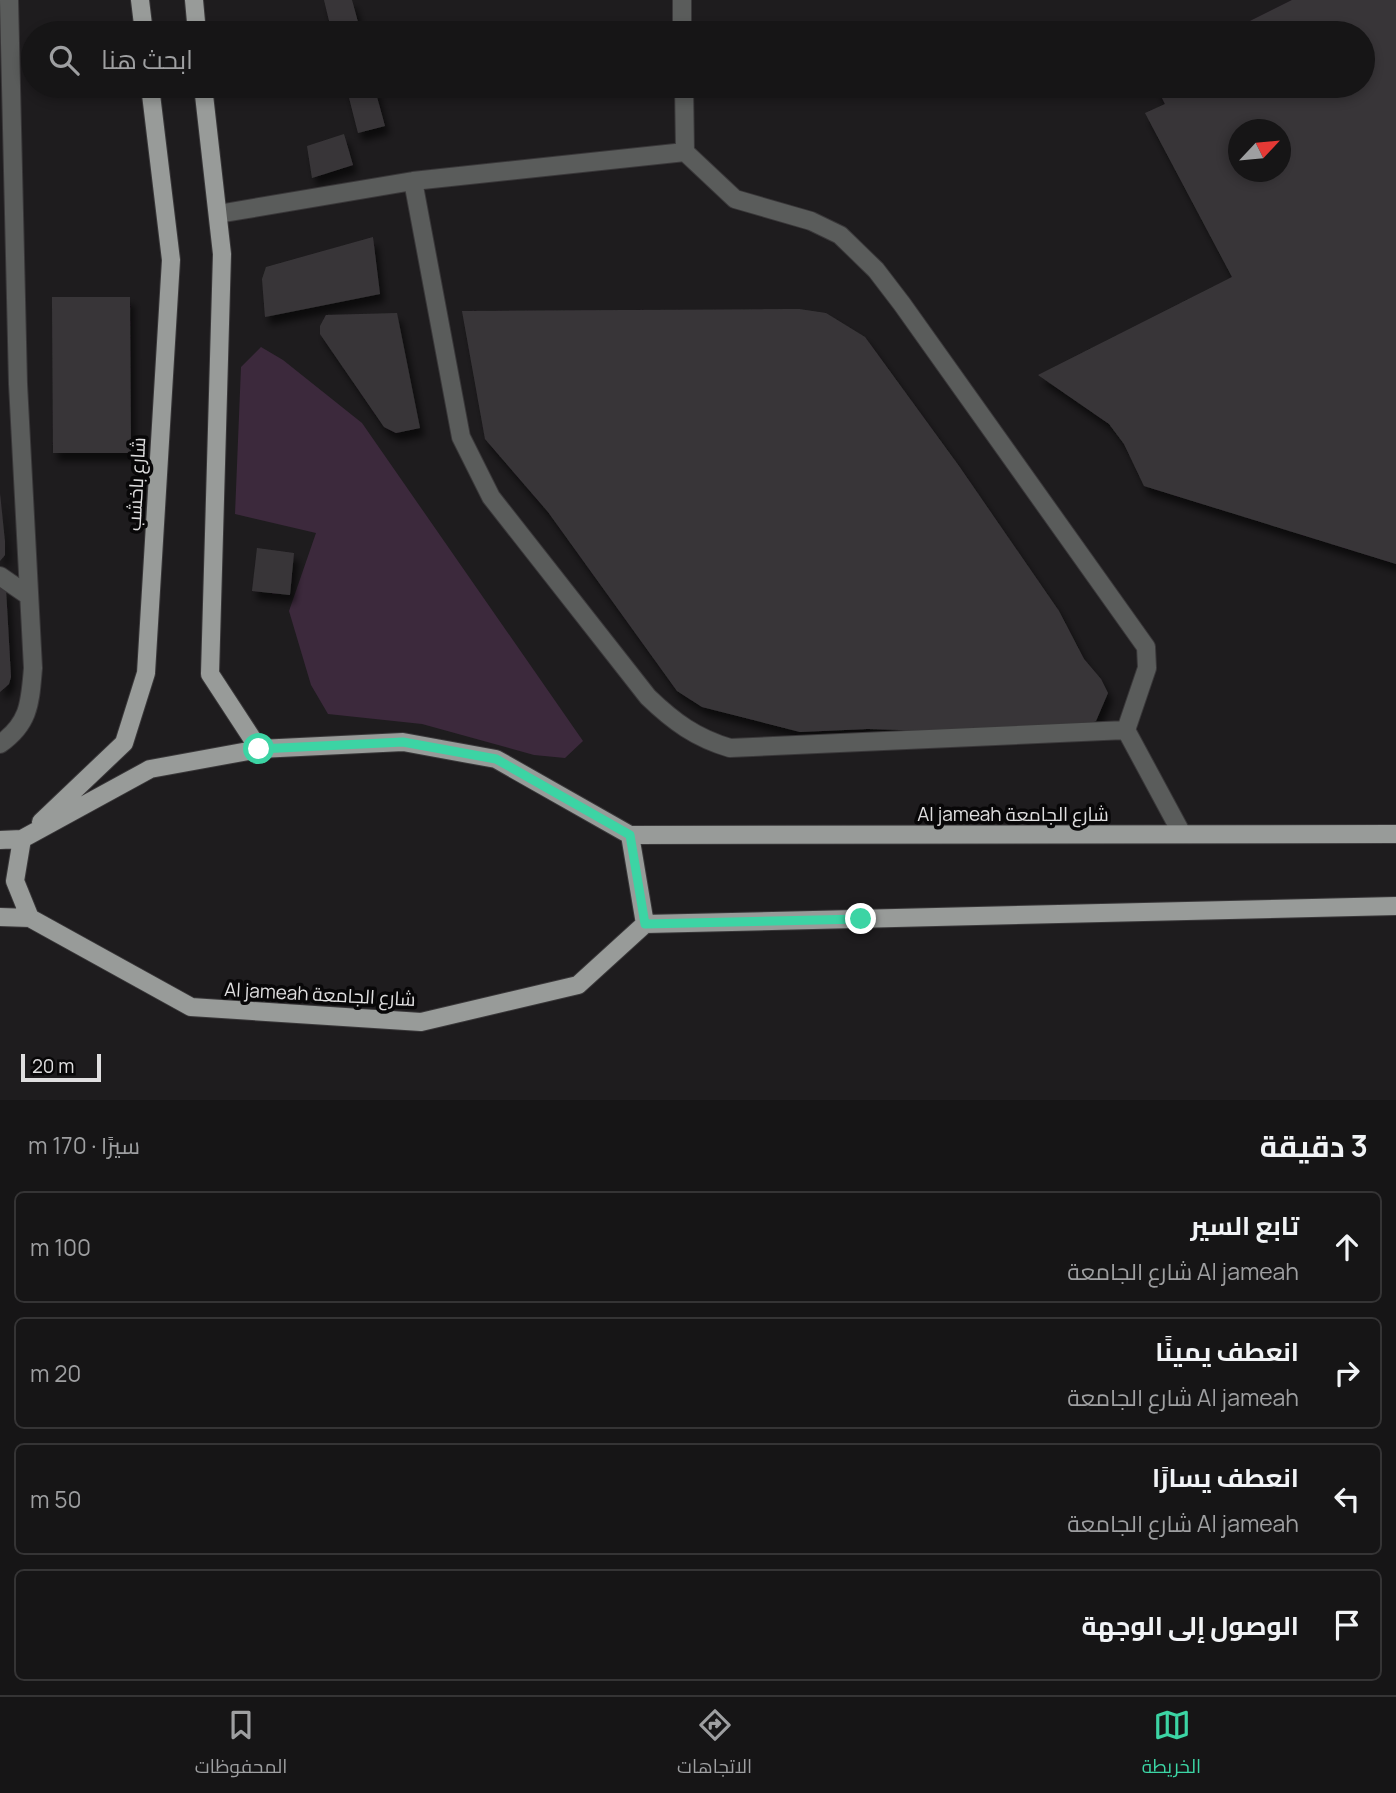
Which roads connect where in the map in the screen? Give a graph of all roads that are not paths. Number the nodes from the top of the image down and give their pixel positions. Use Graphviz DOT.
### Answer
graph roads {
  1 [pos="9,0"];
  2 [pos="140,0"];
  3 [pos="194,0"];
  4 [pos="681,0"];
  5 [pos="143,21"];
  6 [pos="196,21"];
  7 [pos="682,21"];
  8 [pos="151,98"];
  9 [pos="204,98"];
  10 [pos="684,98"];
  11 [pos="685,152"];
  12 [pos="412,181"];
  13 [pos="218,214"];
  14 [pos="0,380"];
  15 [pos="18,384"];
  16 [pos="0,576"];
  17 [pos="29,596"];
  18 [pos="1126,730"];
  19 [pos="4,736"];
  20 [pos="259,749"];
  21 [pos="1182,834"];
  22 [pos="1396,834"];
  23 [pos="630,835"];
  24 [pos="22,839"];
  25 [pos="0,840"];
  26 [pos="1396,906"];
  27 [pos="0,918"];
  28 [pos="30,918"];
  29 [pos="645,924"];
  1 -- 15 [label="street"];
  2 -- 5 [label="main road"];
  3 -- 6 [label="main road"];
  4 -- 7 [label="street"];
  8 -- 24 [label="main road, شارع باخشب"];
  9 -- 13 [label="main road"];
  10 -- 11 [label="street"];
  11 -- 12 [label="street"];
  11 -- 18 [label="street"];
  12 -- 13 [label="street"];
  12 -- 18 [label="street"];
  13 -- 20 [label="main road"];
  14 -- 15 [label="street"];
  15 -- 17 [label="street"];
  16 -- 17 [label="street"];
  17 -- 19 [label="street"];
  18 -- 21 [label="street"];
  20 -- 23 [label="main road, Al jameah شارع الجامعة"];
  20 -- 24 [label="main road, Al jameah شارع الجامعة"];
  21 -- 22 [label="main road, Al jameah شارع الجامعة"];
  21 -- 23 [label="main road, Al jameah شارع الجامعة"];
  23 -- 29 [label="main road"];
  24 -- 25 [label="main road, Al jameah شارع الجامعة"];
  24 -- 28 [label="main road"];
  26 -- 29 [label="main road"];
  27 -- 28 [label="main road, Al jameah شارع الجامعة"];
  28 -- 29 [label="main road, Al jameah شارع الجامعة"];
}
